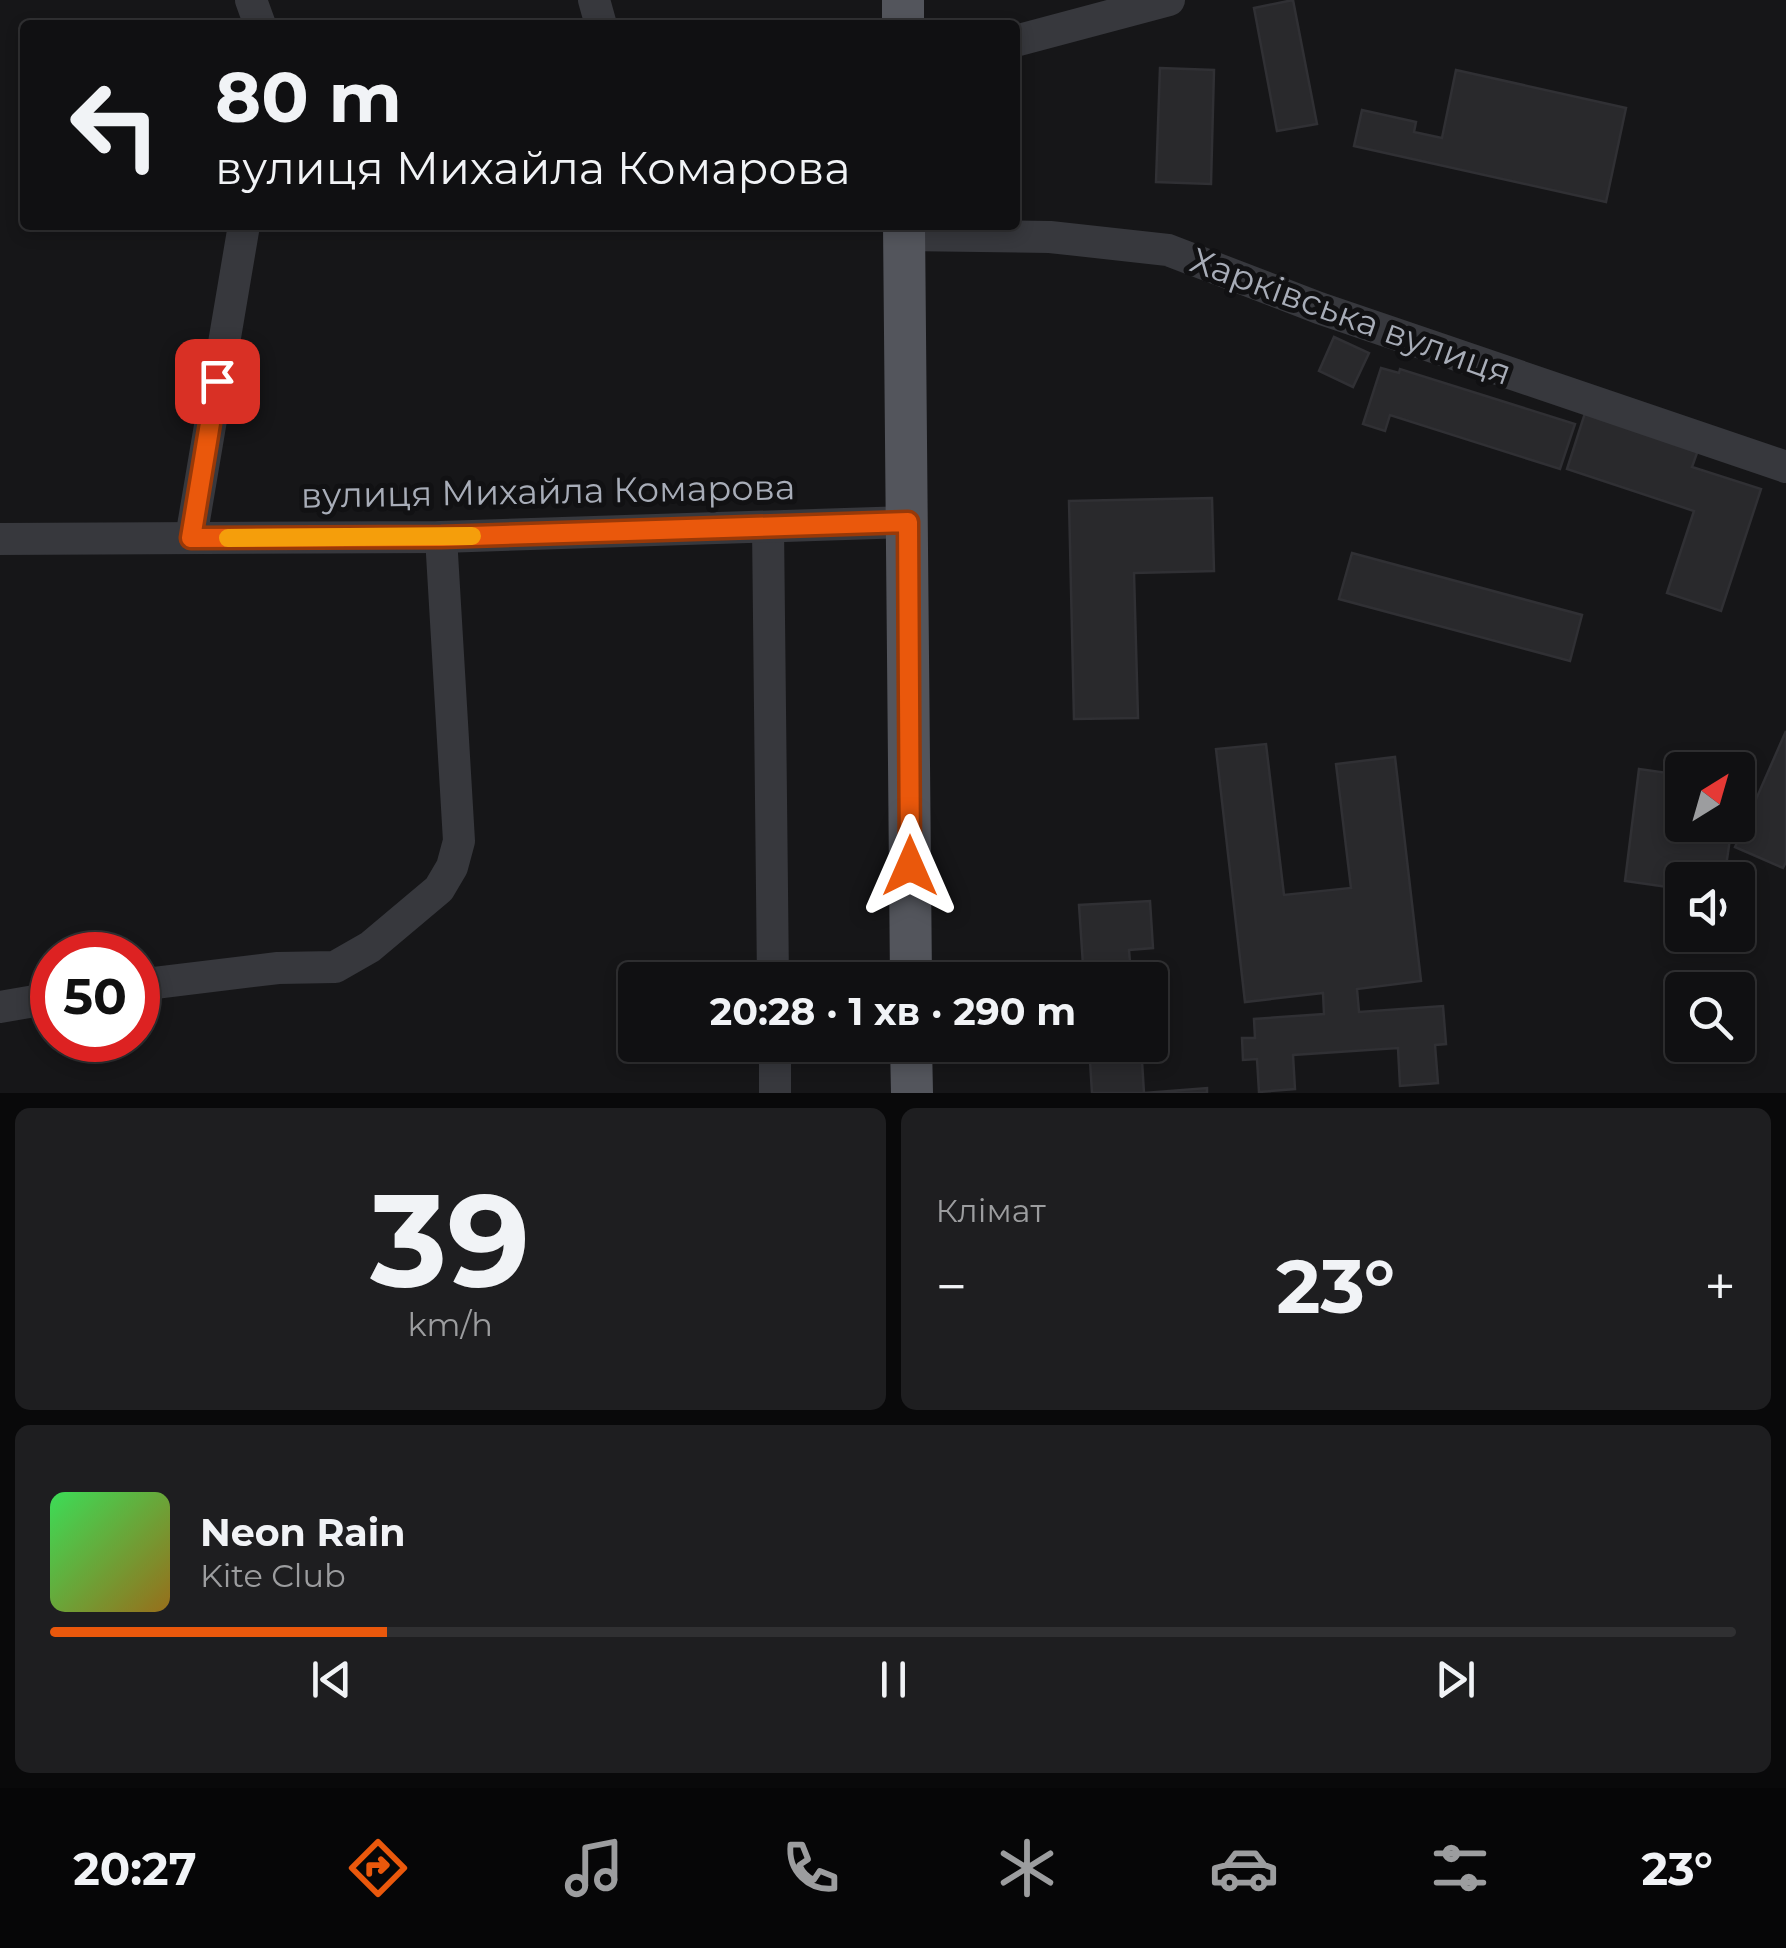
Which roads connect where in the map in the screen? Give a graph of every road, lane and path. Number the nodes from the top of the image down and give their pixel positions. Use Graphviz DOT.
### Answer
graph roads {
  1 [pos="1169,0"];
  2 [pos="1020,40"];
  3 [pos="243,230"];
  4 [pos="904,230"];
  5 [pos="1786,467"];
  6 [pos="908,522"];
  7 [pos="768,527"];
  8 [pos="441,537"];
  9 [pos="191,538"];
  10 [pos="0,539"];
  11 [pos="774,962"];
  12 [pos="911,962"];
  13 [pos="160,982"];
  14 [pos="30,1002"];
  15 [pos="0,1007"];
  16 [pos="775,1062"];
  17 [pos="911,1062"];
  18 [pos="776,1093"];
  19 [pos="912,1093"];
  1 -- 2 [label="street"];
  3 -- 9 [label="street"];
  4 -- 5 [label="street, Харківська вулиця"];
  4 -- 6 [label="main road, Харківська вулиця"];
  6 -- 7 [label="street, вулиця Михайла Комарова"];
  6 -- 12 [label="main road, Харківська вулиця"];
  7 -- 8 [label="street, вулиця Михайла Комарова"];
  7 -- 11 [label="street"];
  8 -- 9 [label="street, вулиця Михайла Комарова"];
  8 -- 13 [label="street"];
  9 -- 10 [label="street, вулиця Михайла Комарова"];
  14 -- 15 [label="street"];
  16 -- 18 [label="street"];
  17 -- 19 [label="main road"];
}
